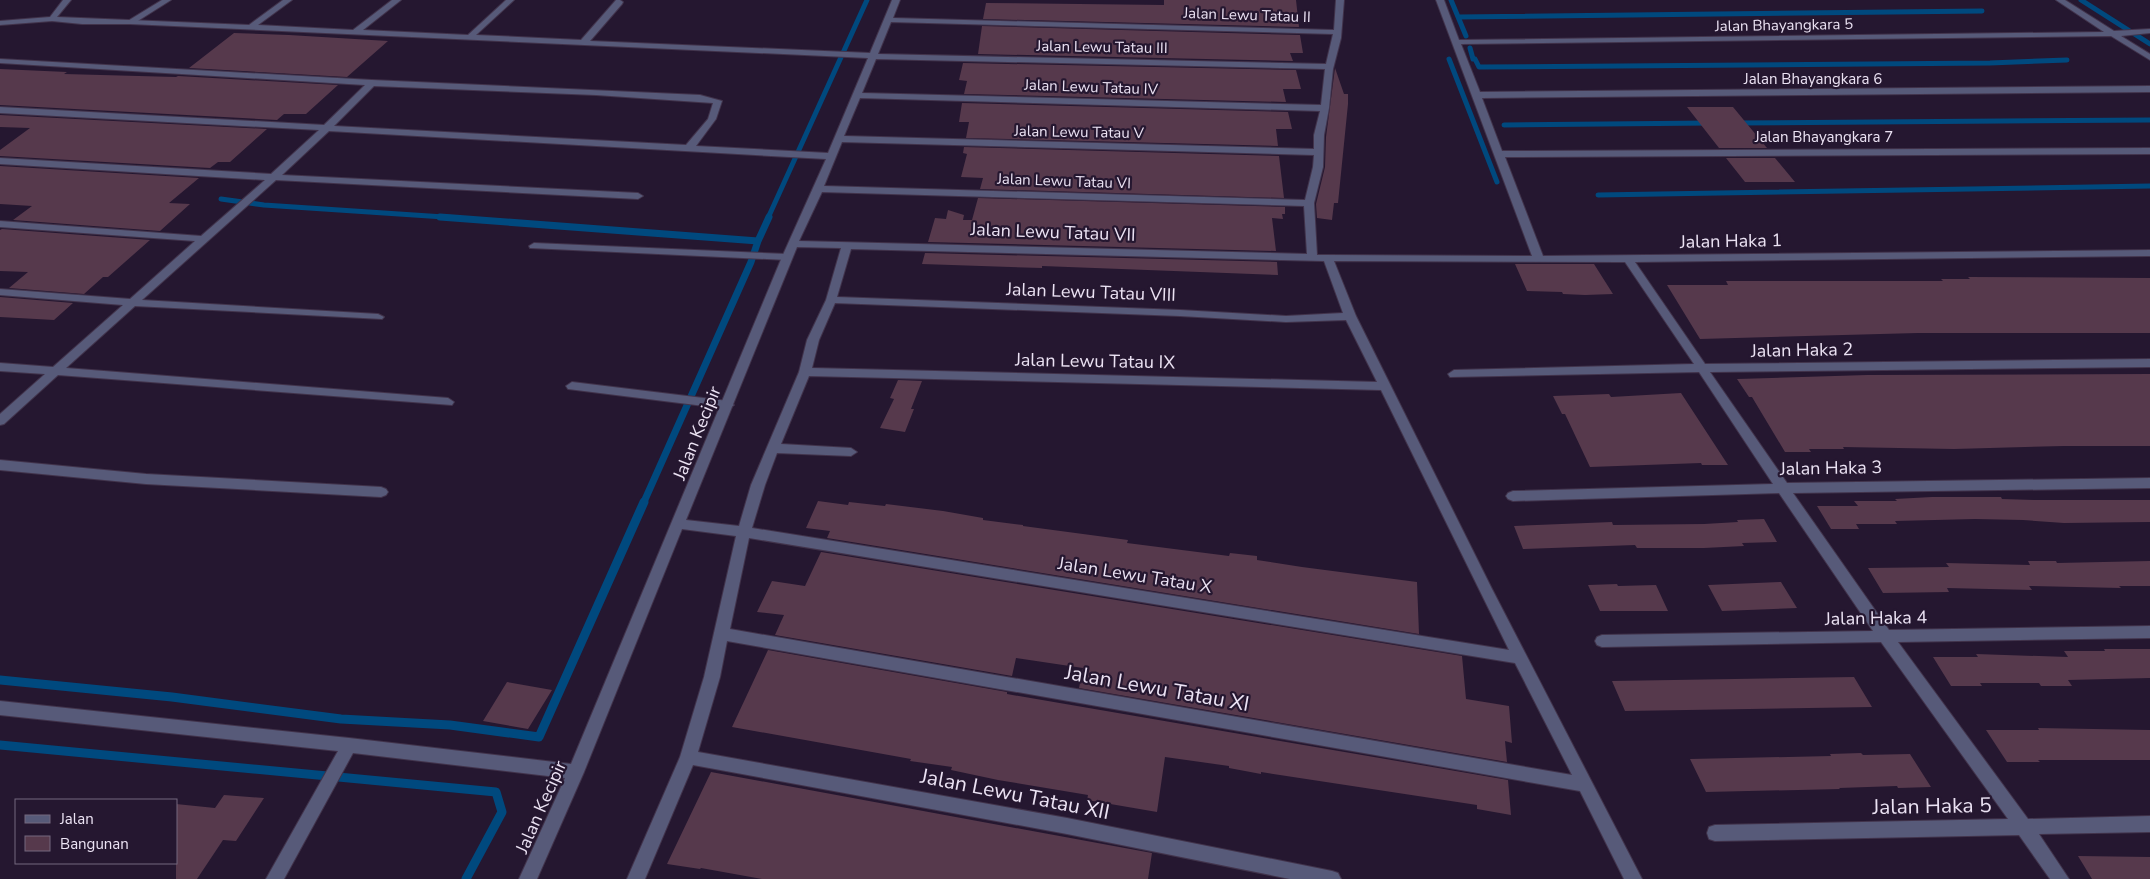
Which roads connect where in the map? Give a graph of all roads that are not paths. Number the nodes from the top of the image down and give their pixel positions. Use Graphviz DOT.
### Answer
graph roads {
  1 [pos="67,0"];
  2 [pos="167,0"];
  3 [pos="288,0"];
  4 [pos="396,0"];
  5 [pos="510,0"];
  6 [pos="896,0"];
  7 [pos="1340,0"];
  8 [pos="1440,0"];
  9 [pos="2060,0"];
  10 [pos="619,2"];
  11 [pos="52,19"];
  12 [pos="887,20"];
  13 [pos="130,22"];
  14 [pos="0,23"];
  15 [pos="250,28"];
  16 [pos="2150,30"];
  17 [pos="1337,32"];
  18 [pos="354,33"];
  19 [pos="2112,34"];
  20 [pos="469,38"];
  21 [pos="584,42"];
  22 [pos="1457,42"];
  23 [pos="873,56"];
  24 [pos="2150,58"];
  25 [pos="0,61"];
  26 [pos="1330,67"];
  27 [pos="372,83"];
  28 [pos="2150,89"];
  29 [pos="857,95"];
  30 [pos="1476,95"];
  31 [pos="1325,108"];
  32 [pos="0,110"];
  33 [pos="325,129"];
  34 [pos="838,140"];
  35 [pos="689,148"];
  36 [pos="2150,151"];
  37 [pos="1319,152"];
  38 [pos="1499,154"];
  39 [pos="831,156"];
  40 [pos="0,161"];
  41 [pos="271,177"];
  42 [pos="818,189"];
  43 [pos="638,196"];
  44 [pos="1309,203"];
  45 [pos="0,224"];
  46 [pos="203,239"];
  47 [pos="793,244"];
  48 [pos="847,245"];
  49 [pos="534,246"];
  50 [pos="2150,253"];
  51 [pos="787,257"];
  52 [pos="1312,258"];
  53 [pos="1328,258"];
  54 [pos="1539,259"];
  55 [pos="1628,259"];
  56 [pos="0,292"];
  57 [pos="831,300"];
  58 [pos="132,303"];
  59 [pos="1350,316"];
  60 [pos="378,317"];
  61 [pos="2150,364"];
  62 [pos="0,367"];
  63 [pos="1702,368"];
  64 [pos="56,372"];
  65 [pos="805,372"];
  66 [pos="1454,374"];
  67 [pos="572,386"];
  68 [pos="1384,386"];
  69 [pos="448,402"];
  70 [pos="728,405"];
  71 [pos="0,421"];
  72 [pos="773,448"];
  73 [pos="851,452"];
  74 [pos="0,465"];
  75 [pos="2150,483"];
  76 [pos="1781,488"];
  77 [pos="381,492"];
  78 [pos="1514,496"];
  79 [pos="679,524"];
  80 [pos="744,532"];
  81 [pos="2150,632"];
  82 [pos="722,634"];
  83 [pos="1885,637"];
  84 [pos="1602,641"];
  85 [pos="1520,658"];
  86 [pos="0,708"];
  87 [pos="349,745"];
  88 [pos="688,757"];
  89 [pos="576,772"];
  90 [pos="1584,785"];
  91 [pos="2150,824"];
  92 [pos="2025,827"];
  93 [pos="1715,833"];
  94 [pos="275,879"];
  95 [pos="528,879"];
  96 [pos="636,879"];
  97 [pos="1332,879"];
  98 [pos="1633,879"];
  99 [pos="2060,879"];
  1 -- 11 [label="street"];
  2 -- 13 [label="street"];
  3 -- 15 [label="street"];
  4 -- 18 [label="street"];
  5 -- 20 [label="street"];
  6 -- 12 [label="street, Jalan Kecipir"];
  7 -- 17 [label="street"];
  8 -- 22 [label="street"];
  9 -- 19 [label="street"];
  10 -- 21 [label="street"];
  11 -- 13 [label="street, Jalan Lewu Tatau III"];
  11 -- 14 [label="street, Jalan Lewu Tatau III"];
  12 -- 17 [label="street, Jalan Lewu Tatau II"];
  12 -- 23 [label="street, Jalan Kecipir"];
  13 -- 15 [label="street, Jalan Lewu Tatau III"];
  15 -- 18 [label="street, Jalan Lewu Tatau III"];
  16 -- 19 [label="street, Jalan Bhayangkara 5"];
  17 -- 26 [label="street"];
  18 -- 20 [label="street, Jalan Lewu Tatau III"];
  19 -- 22 [label="street, Jalan Bhayangkara 5"];
  19 -- 24 [label="street"];
  20 -- 21 [label="street, Jalan Lewu Tatau III"];
  21 -- 23 [label="street, Jalan Lewu Tatau III"];
  22 -- 30 [label="street"];
  23 -- 26 [label="street, Jalan Lewu Tatau III"];
  23 -- 29 [label="street, Jalan Kecipir"];
  25 -- 27 [label="street"];
  26 -- 31 [label="street"];
  27 -- 33 [label="street"];
  27 -- 35 [label="street"];
  28 -- 30 [label="street, Jalan Bhayangkara 6"];
  29 -- 31 [label="street, Jalan Lewu Tatau IV"];
  29 -- 34 [label="street, Jalan Kecipir"];
  30 -- 38 [label="street"];
  31 -- 37 [label="street"];
  32 -- 33 [label="street"];
  33 -- 35 [label="street"];
  33 -- 41 [label="street"];
  34 -- 37 [label="street, Jalan Lewu Tatau V"];
  34 -- 39 [label="street, Jalan Kecipir"];
  35 -- 39 [label="street"];
  36 -- 38 [label="street, Jalan Bhayangkara 7"];
  37 -- 44 [label="street"];
  38 -- 54 [label="street"];
  39 -- 42 [label="street, Jalan Kecipir"];
  40 -- 41 [label="street"];
  41 -- 43 [label="street"];
  41 -- 46 [label="street"];
  42 -- 44 [label="street, Jalan Lewu Tatau VI"];
  42 -- 47 [label="street, Jalan Kecipir"];
  44 -- 52 [label="street"];
  45 -- 46 [label="street"];
  46 -- 58 [label="street"];
  47 -- 48 [label="street, Jalan Lewu Tatau VII"];
  47 -- 51 [label="street, Jalan Kecipir"];
  48 -- 52 [label="street, Jalan Lewu Tatau VII"];
  48 -- 57 [label="street"];
  49 -- 51 [label="street"];
  50 -- 55 [label="street, Jalan Haka 1"];
  51 -- 70 [label="street, Jalan Kecipir"];
  52 -- 53 [label="street, Jalan Haka 1"];
  53 -- 54 [label="street, Jalan Haka 1"];
  53 -- 59 [label="street"];
  54 -- 55 [label="street, Jalan Haka 1"];
  55 -- 63 [label="street"];
  56 -- 58 [label="street"];
  57 -- 59 [label="street, Jalan Lewu Tatau VIII"];
  57 -- 65 [label="street"];
  58 -- 60 [label="street"];
  58 -- 64 [label="street"];
  59 -- 68 [label="street"];
  61 -- 63 [label="street, Jalan Haka 2"];
  62 -- 64 [label="street"];
  63 -- 66 [label="street, Jalan Haka 2"];
  63 -- 76 [label="street"];
  64 -- 69 [label="street"];
  64 -- 71 [label="street"];
  65 -- 68 [label="street, Jalan Lewu Tatau IX"];
  65 -- 72 [label="street"];
  67 -- 70 [label="street"];
  68 -- 85 [label="street"];
  70 -- 79 [label="street, Jalan Kecipir"];
  72 -- 73 [label="street"];
  72 -- 80 [label="street"];
  74 -- 77 [label="street"];
  75 -- 76 [label="street, Jalan Haka 3"];
  76 -- 78 [label="street, Jalan Haka 3"];
  76 -- 83 [label="street"];
  79 -- 80 [label="street, Jalan Lewu Tatau X"];
  79 -- 89 [label="street, Jalan Kecipir"];
  80 -- 82 [label="street"];
  80 -- 85 [label="street, Jalan Lewu Tatau X"];
  81 -- 83 [label="street, Jalan Haka 4"];
  82 -- 88 [label="street"];
  82 -- 90 [label="street, Jalan Lewu Tatau XI"];
  83 -- 84 [label="street, Jalan Haka 4"];
  83 -- 92 [label="street"];
  85 -- 90 [label="street"];
  86 -- 87 [label="street"];
  87 -- 89 [label="street"];
  87 -- 94 [label="street"];
  88 -- 96 [label="street"];
  88 -- 97 [label="street, Jalan Lewu Tatau XII"];
  89 -- 95 [label="street, Jalan Kecipir"];
  90 -- 98 [label="street"];
  91 -- 92 [label="street, Jalan Haka 5"];
  92 -- 93 [label="street, Jalan Haka 5"];
  92 -- 99 [label="street"];
}
